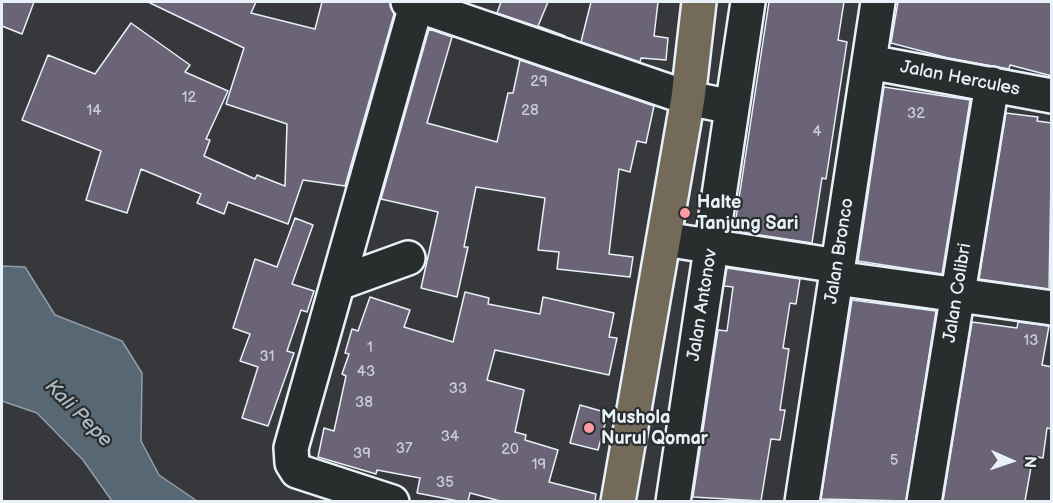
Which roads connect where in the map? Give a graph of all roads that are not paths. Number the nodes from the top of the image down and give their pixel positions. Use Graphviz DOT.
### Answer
graph roads {
  1 [pos="414,2"];
  2 [pos="699,2"];
  3 [pos="748,2"];
  4 [pos="878,2"];
  5 [pos="869,62"];
  6 [pos="992,84"];
  7 [pos="1052,96"];
  8 [pos="688,98"];
  9 [pos="732,107"];
  10 [pos="664,239"];
  11 [pos="711,247"];
  12 [pos="408,258"];
  13 [pos="837,272"];
  14 [pos="339,283"];
  15 [pos="958,294"];
  16 [pos="1052,308"];
  17 [pos="392,501"];
  18 [pos="618,501"];
  19 [pos="673,501"];
  20 [pos="802,501"];
  21 [pos="924,501"];
  1 -- 8 [label="street"];
  1 -- 14 [label="street"];
  2 -- 8 [label="main road"];
  3 -- 9 [label="street, Jalan Antonov"];
  4 -- 5 [label="street, Jalan Bronco"];
  5 -- 6 [label="street, Jalan Hercules"];
  5 -- 13 [label="street, Jalan Bronco"];
  6 -- 7 [label="street, Jalan Hercules"];
  6 -- 15 [label="street, Jalan Colibri"];
  8 -- 9 [label="street"];
  8 -- 10 [label="main road"];
  9 -- 11 [label="street, Jalan Antonov"];
  10 -- 11 [label="street"];
  10 -- 18 [label="main road"];
  11 -- 13 [label="street"];
  11 -- 19 [label="street, Jalan Antonov"];
  12 -- 14 [label="street"];
  13 -- 15 [label="street"];
  13 -- 20 [label="street, Jalan Bronco"];
  14 -- 17 [label="street"];
  15 -- 16 [label="street"];
  15 -- 21 [label="street, Jalan Colibri"];
}
